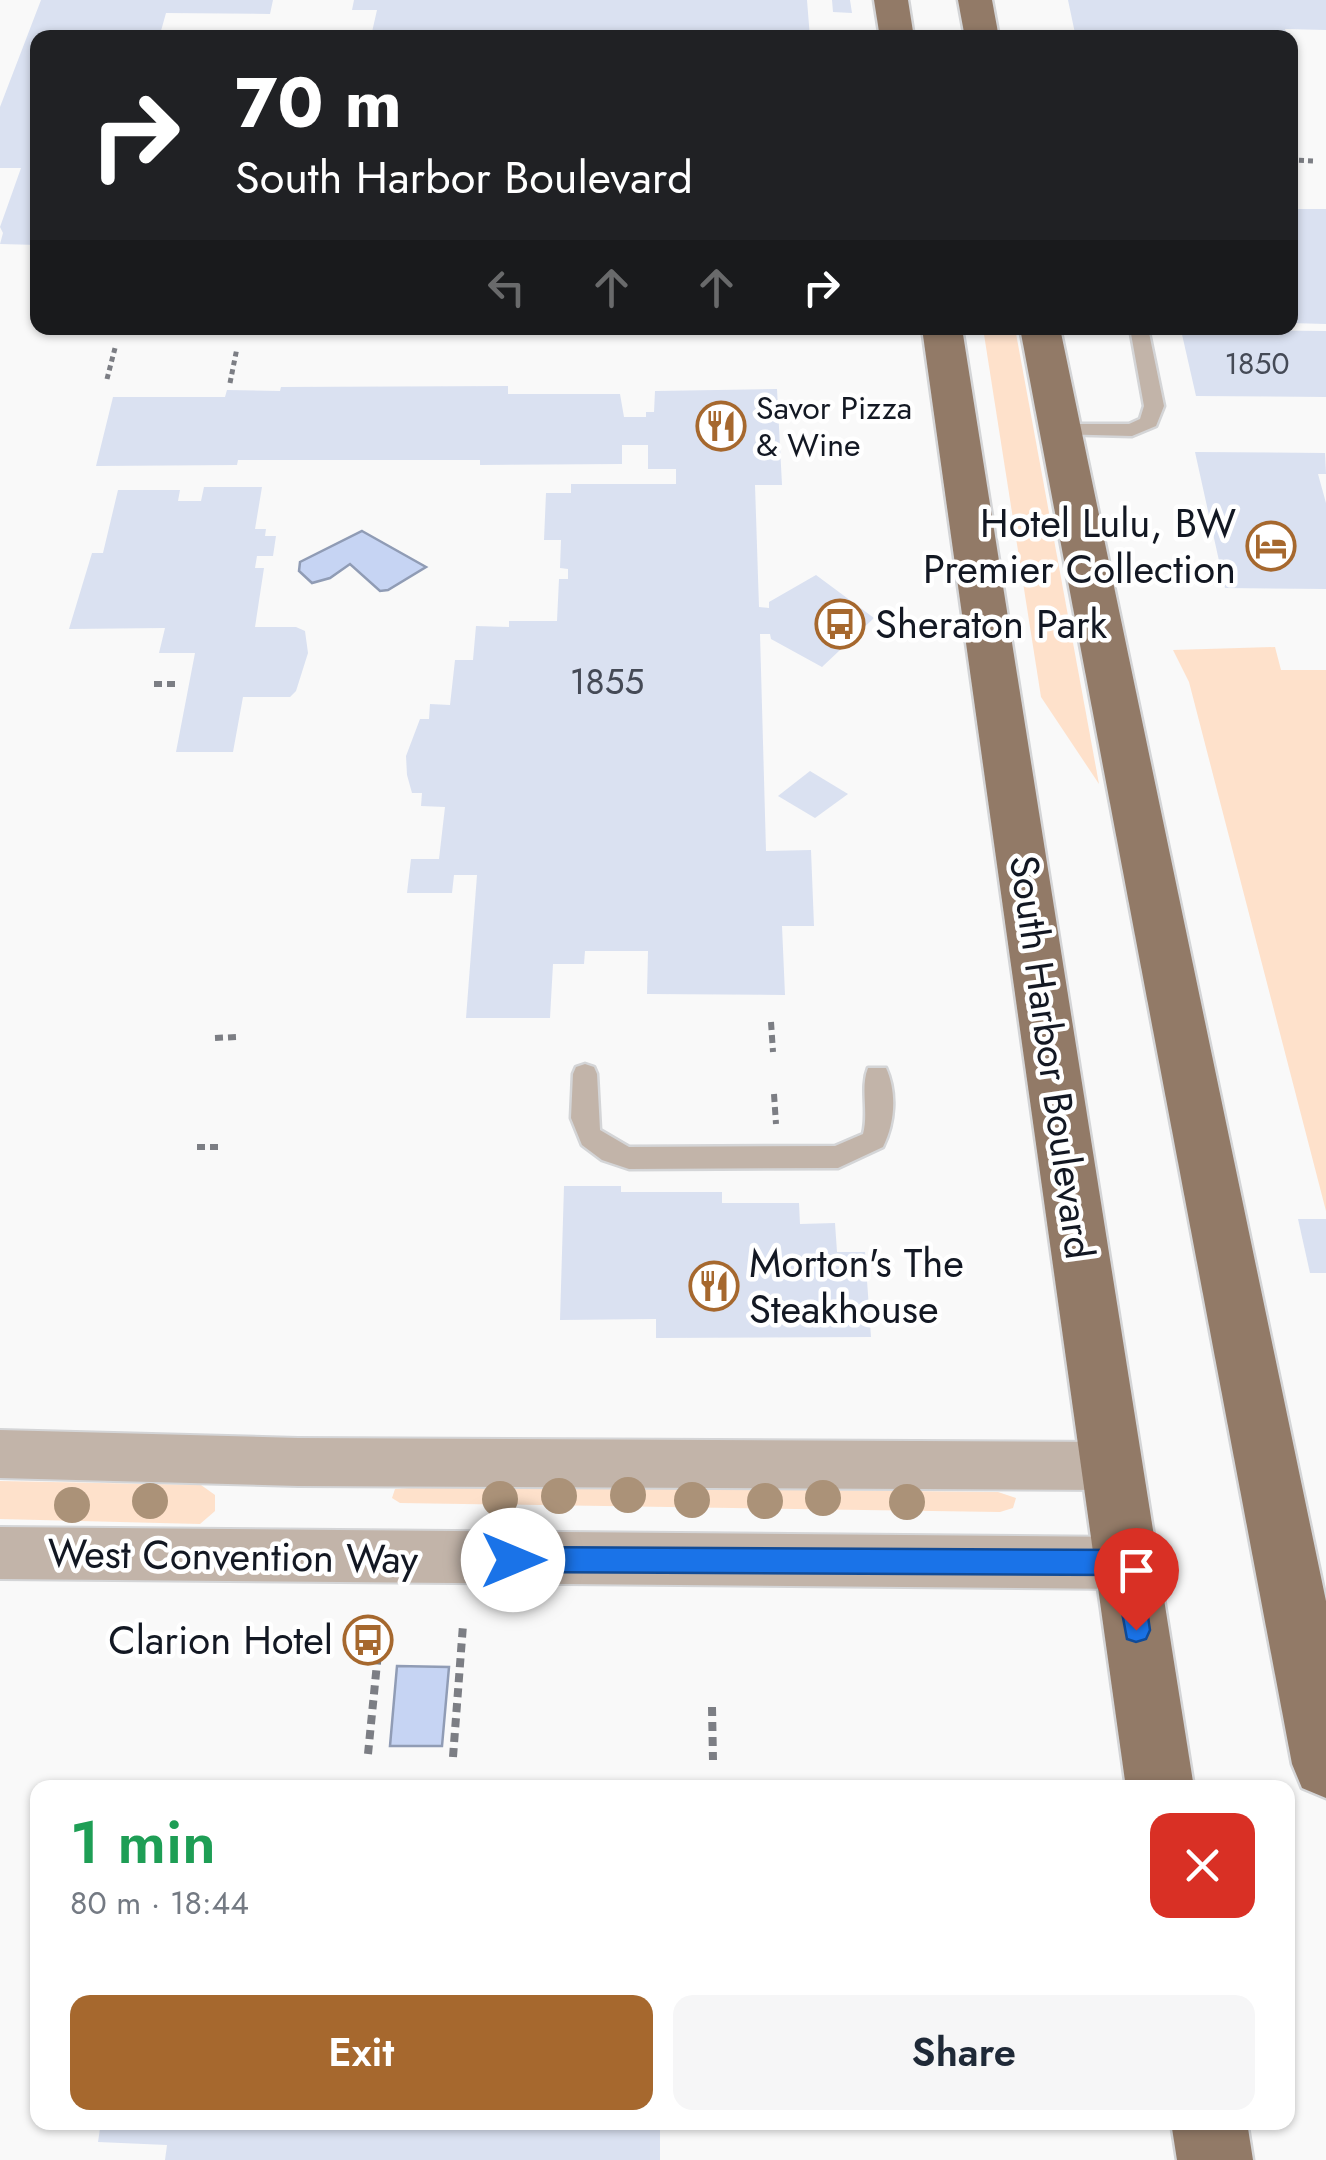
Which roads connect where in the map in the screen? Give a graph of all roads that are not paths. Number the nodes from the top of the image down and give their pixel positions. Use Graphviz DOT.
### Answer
graph roads {
  1 [pos="892,0"];
  2 [pos="975,0"];
  3 [pos="896,30"];
  4 [pos="981,30"];
  5 [pos="943,335"];
  6 [pos="1042,335"];
  7 [pos="1141,335"];
  8 [pos="1062,430"];
  9 [pos="585,1074"];
  10 [pos="878,1076"];
  11 [pos="0,1454"];
  12 [pos="1112,1466"];
  13 [pos="0,1553"];
  14 [pos="1126,1562"];
  15 [pos="1326,1764"];
  16 [pos="1159,1780"];
  17 [pos="1211,2130"];
  18 [pos="1215,2160"];
  1 -- 3 [label="main road"];
  2 -- 4 [label="main road"];
  5 -- 12 [label="main road, South Harbor Boulevard"];
  6 -- 8 [label="main road"];
  7 -- 8 [label="lane"];
  8 -- 15 [label="main road"];
  9 -- 10 [label="lane"];
  11 -- 12 [label="street"];
  12 -- 14 [label="main road, South Harbor Boulevard"];
  13 -- 14 [label="street, West Convention Way"];
  14 -- 16 [label="main road, South Harbor Boulevard"];
  17 -- 18 [label="main road"];
}
